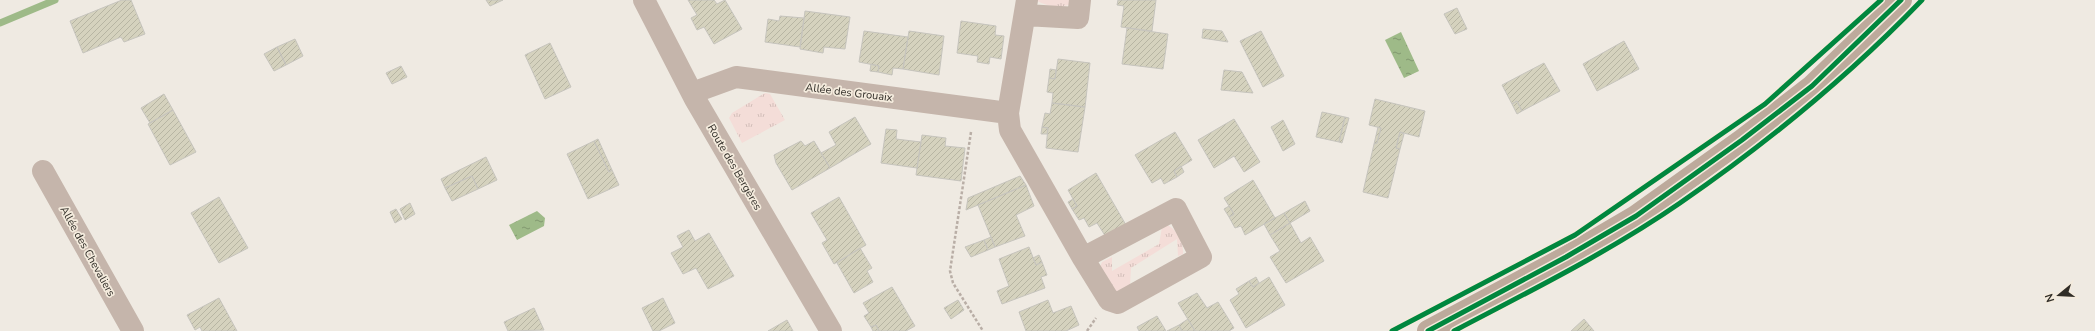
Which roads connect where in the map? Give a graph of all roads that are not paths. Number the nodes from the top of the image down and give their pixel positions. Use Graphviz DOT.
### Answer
graph roads {
  1 [pos="644,0"];
  2 [pos="1080,0"];
  3 [pos="1902,0"];
  4 [pos="1026,8"];
  5 [pos="692,93"];
  6 [pos="1008,113"];
  7 [pos="43,171"];
  8 [pos="1083,258"];
  9 [pos="132,331"];
  10 [pos="831,331"];
  11 [pos="1428,331"];
  1 -- 5 [label="street, Route des Bergères"];
  2 -- 4 [label="street"];
  3 -- 11 [label="main road"];
  4 -- 6 [label="street"];
  5 -- 6 [label="street, Allée des Grouaix"];
  5 -- 10 [label="street, Route des Bergères"];
  6 -- 8 [label="street"];
  7 -- 9 [label="street, Allée des Chevaliers"];
  8 -- 8 [label="street"];
}
